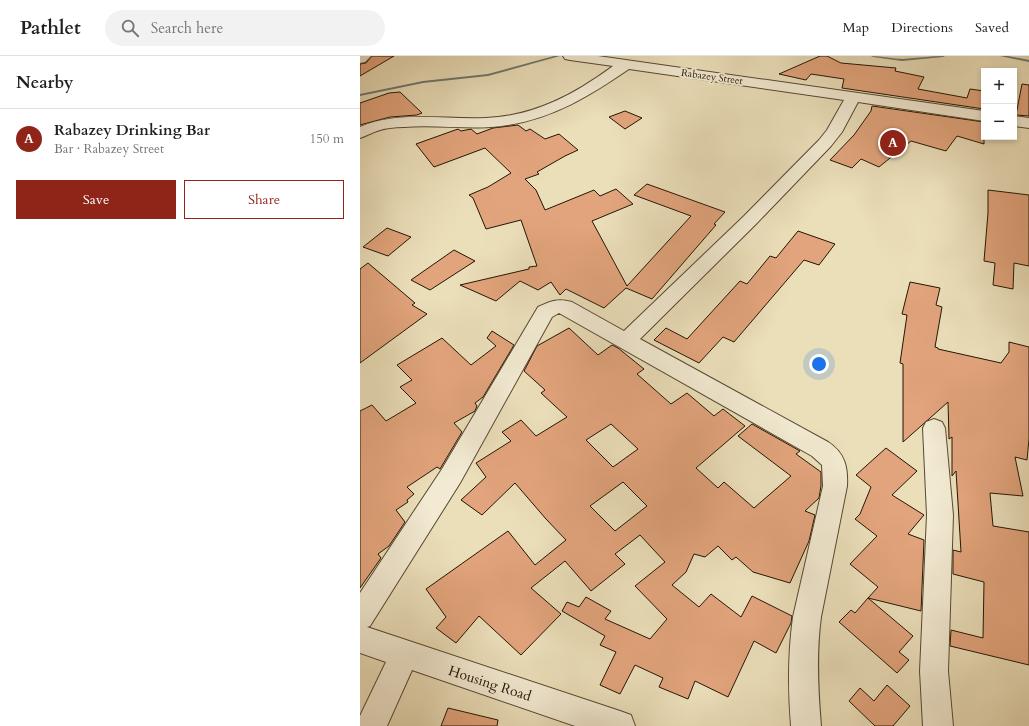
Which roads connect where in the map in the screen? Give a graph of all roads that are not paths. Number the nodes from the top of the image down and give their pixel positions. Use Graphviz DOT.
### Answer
graph roads {
  1 [pos="364,56"];
  2 [pos="572,56"];
  3 [pos="360,59"];
  4 [pos="626,64"];
  5 [pos="854,96"];
  6 [pos="981,116"];
  7 [pos="1017,121"];
  8 [pos="1029,123"];
  9 [pos="360,133"];
  10 [pos="626,341"];
  11 [pos="934,428"];
  12 [pos="360,617"];
  13 [pos="360,639"];
  14 [pos="404,654"];
  15 [pos="371,726"];
  16 [pos="620,726"];
  17 [pos="806,726"];
  18 [pos="938,726"];
  1 -- 3 [label="street"];
  2 -- 4 [label="street, Rabazey Street"];
  4 -- 5 [label="street, Rabazey Street"];
  4 -- 9 [label="street"];
  5 -- 6 [label="street, Rabazey Street"];
  5 -- 10 [label="street"];
  7 -- 8 [label="street"];
  10 -- 12 [label="street"];
  10 -- 17 [label="street"];
  11 -- 18 [label="street"];
  13 -- 14 [label="street, Housing Road"];
  14 -- 15 [label="street"];
  14 -- 16 [label="street, Housing Road"];
}
